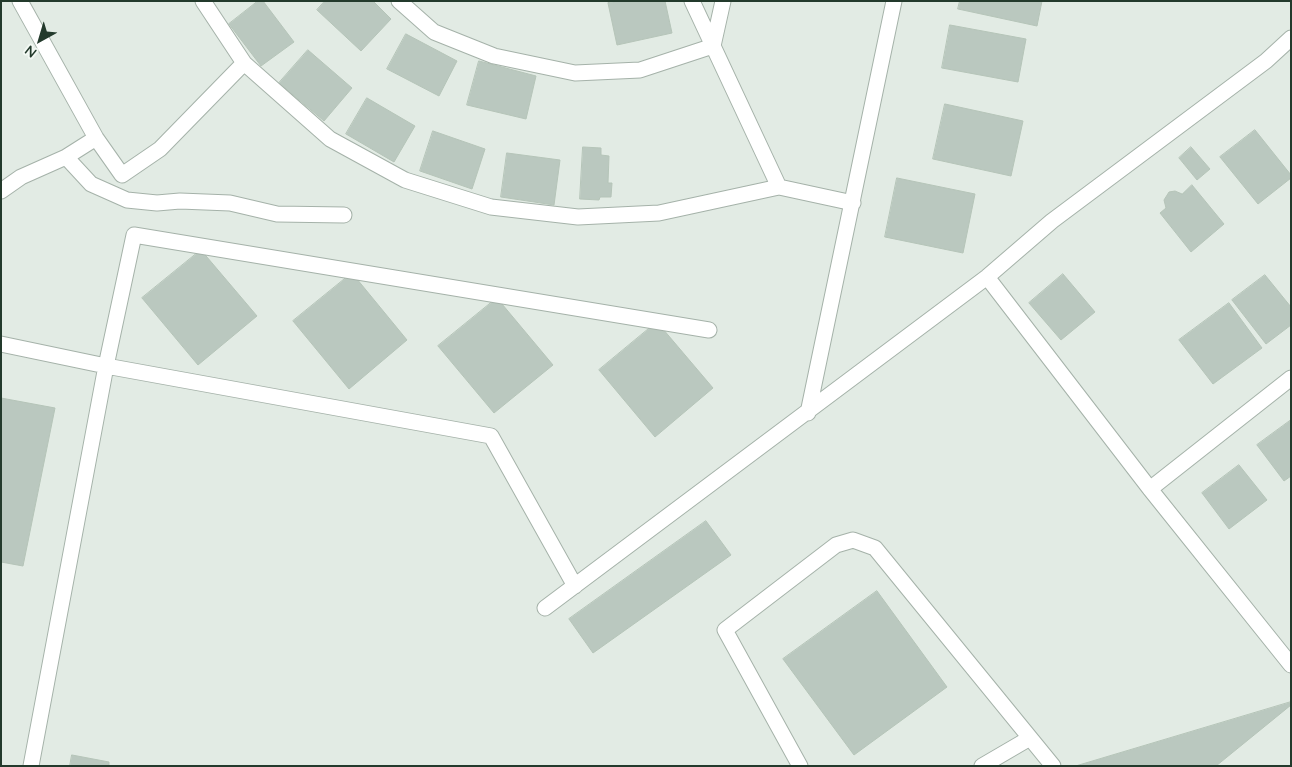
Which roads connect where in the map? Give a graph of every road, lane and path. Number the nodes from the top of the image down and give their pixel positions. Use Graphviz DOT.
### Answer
graph roads {
  1 [pos="20,1"];
  2 [pos="203,1"];
  3 [pos="399,1"];
  4 [pos="692,1"];
  5 [pos="723,1"];
  6 [pos="894,1"];
  7 [pos="1291,38"];
  8 [pos="713,46"];
  9 [pos="244,63"];
  10 [pos="96,138"];
  11 [pos="66,157"];
  12 [pos="779,187"];
  13 [pos="1,191"];
  14 [pos="853,203"];
  15 [pos="344,214"];
  16 [pos="987,276"];
  17 [pos="709,330"];
  18 [pos="1,344"];
  19 [pos="106,366"];
  20 [pos="1291,378"];
  21 [pos="808,413"];
  22 [pos="1150,489"];
  23 [pos="575,586"];
  24 [pos="545,608"];
  25 [pos="1291,665"];
  26 [pos="1030,738"];
  27 [pos="32,766"];
  28 [pos="800,766"];
  29 [pos="982,766"];
  30 [pos="1053,766"];
  1 -- 10 [label="street"];
  2 -- 9 [label="street"];
  3 -- 8 [label="street"];
  4 -- 8 [label="street"];
  5 -- 8 [label="street"];
  6 -- 14 [label="street"];
  7 -- 16 [label="street"];
  8 -- 12 [label="street"];
  9 -- 10 [label="street"];
  9 -- 12 [label="street"];
  10 -- 11 [label="street"];
  11 -- 13 [label="street"];
  11 -- 15 [label="street"];
  12 -- 14 [label="street"];
  14 -- 21 [label="street"];
  16 -- 21 [label="street"];
  16 -- 22 [label="street"];
  17 -- 19 [label="street"];
  18 -- 19 [label="street"];
  19 -- 23 [label="street"];
  19 -- 27 [label="street"];
  20 -- 22 [label="street"];
  21 -- 23 [label="street"];
  22 -- 25 [label="street"];
  23 -- 24 [label="street"];
  26 -- 28 [label="street"];
  26 -- 29 [label="street"];
  26 -- 30 [label="street"];
}
